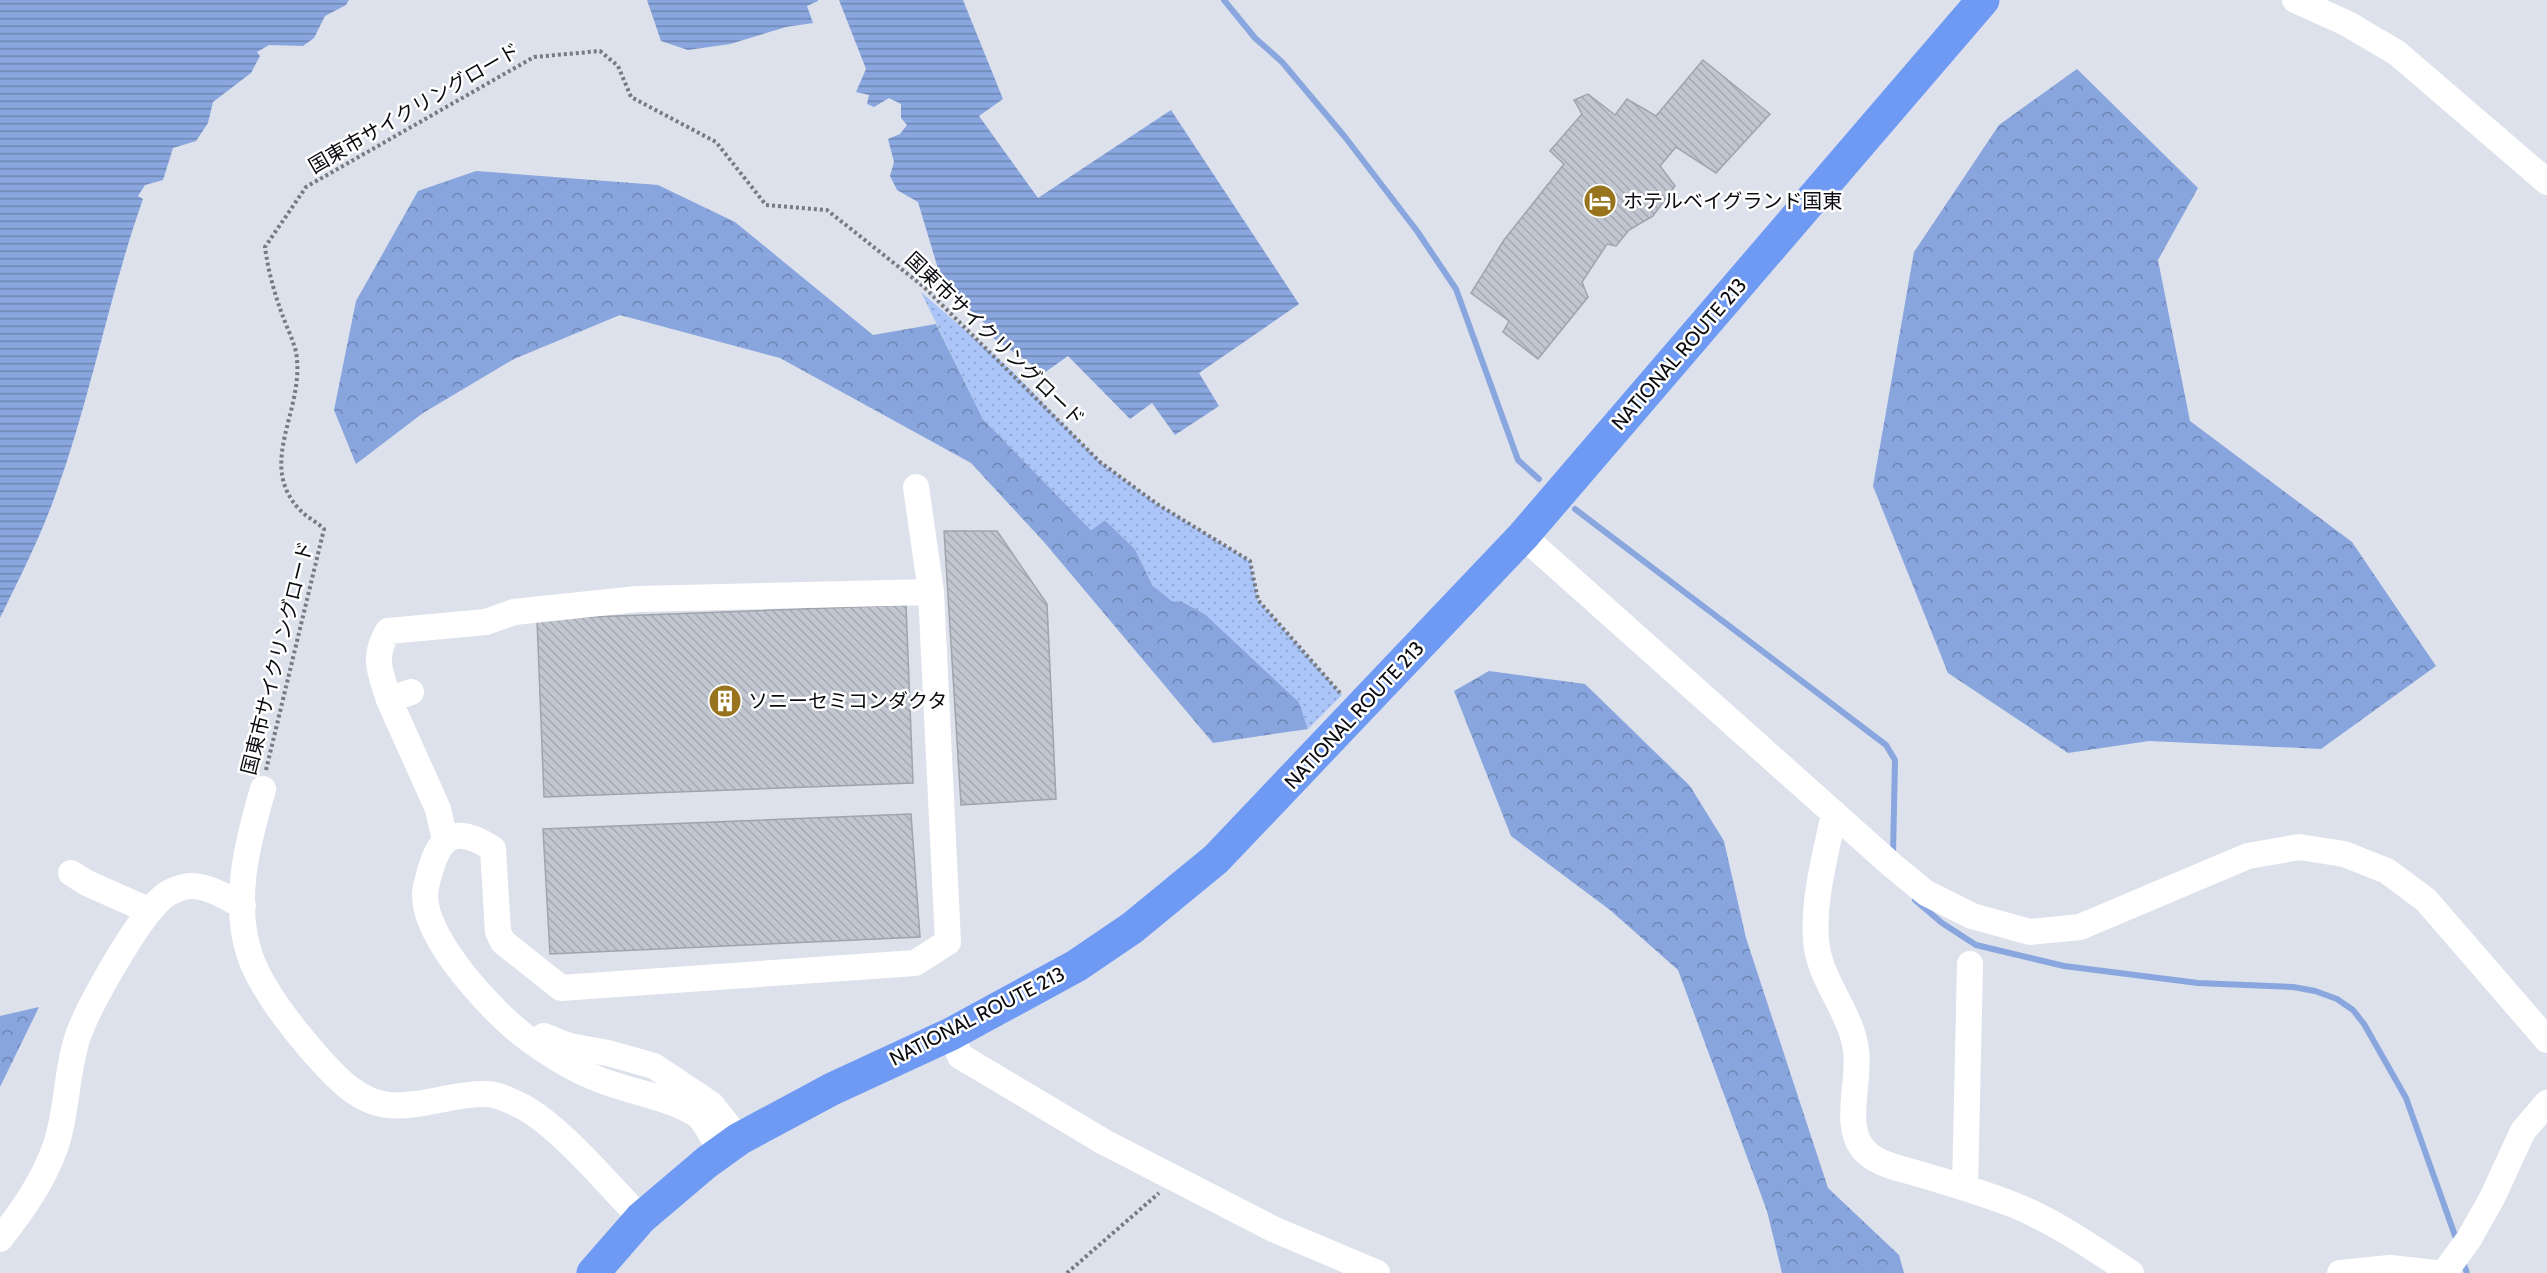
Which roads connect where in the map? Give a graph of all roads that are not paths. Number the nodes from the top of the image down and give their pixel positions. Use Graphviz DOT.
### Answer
graph roads {
  1 [pos="1983,0"];
  2 [pos="2295,0"];
  3 [pos="2547,182"];
  4 [pos="916,487"];
  5 [pos="1523,536"];
  6 [pos="931,592"];
  7 [pos="263,782"];
  8 [pos="1834,813"];
  9 [pos="445,840"];
  10 [pos="71,873"];
  11 [pos="243,906"];
  12 [pos="150,911"];
  13 [pos="1970,964"];
  14 [pos="951,1034"];
  15 [pos="2547,1040"];
  16 [pos="2547,1103"];
  17 [pos="730,1145"];
  18 [pos="1965,1188"];
  19 [pos="641,1218"];
  20 [pos="0,1239"];
  21 [pos="593,1273"];
  22 [pos="1377,1273"];
  23 [pos="2132,1273"];
  24 [pos="2340,1273"];
  25 [pos="2436,1273"];
  26 [pos="2444,1273"];
  1 -- 5 [label="highway, NATIONAL ROUTE 213"];
  2 -- 3 [label="street"];
  4 -- 6 [label="street"];
  5 -- 8 [label="street"];
  5 -- 14 [label="highway, NATIONAL ROUTE 213"];
  6 -- 9 [label="street"];
  6 -- 9 [label="street"];
  7 -- 11 [label="street"];
  8 -- 15 [label="street"];
  8 -- 18 [label="street"];
  9 -- 17 [label="street"];
  10 -- 12 [label="street"];
  11 -- 12 [label="street"];
  11 -- 19 [label="street"];
  12 -- 20 [label="street"];
  13 -- 18 [label="street"];
  14 -- 17 [label="highway, NATIONAL ROUTE 213"];
  14 -- 22 [label="street"];
  16 -- 26 [label="street"];
  17 -- 19 [label="highway, NATIONAL ROUTE 213"];
  18 -- 23 [label="street"];
  19 -- 21 [label="highway, NATIONAL ROUTE 213"];
  24 -- 25 [label="street"];
}
